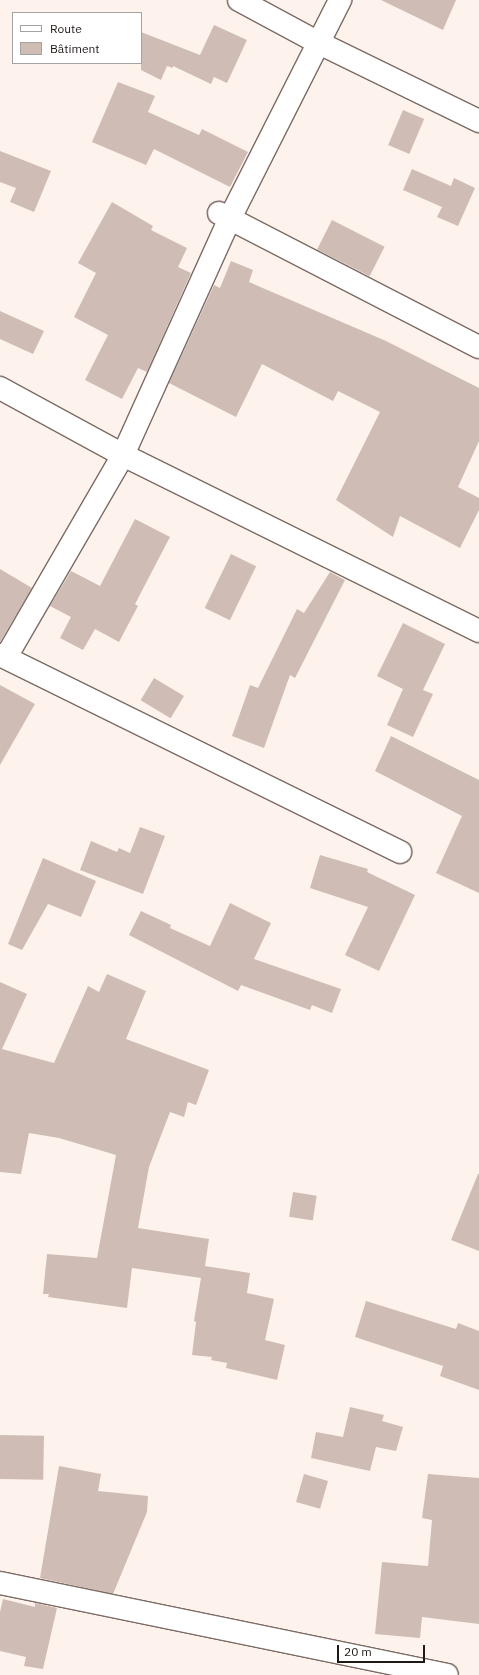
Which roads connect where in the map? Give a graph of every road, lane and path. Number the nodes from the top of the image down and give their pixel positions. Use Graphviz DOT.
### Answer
graph roads {
  1 [pos="239,0"];
  2 [pos="340,0"];
  3 [pos="319,43"];
  4 [pos="479,121"];
  5 [pos="224,216"];
  6 [pos="479,347"];
  7 [pos="0,388"];
  8 [pos="123,455"];
  9 [pos="479,631"];
  10 [pos="3,656"];
  11 [pos="400,852"];
  12 [pos="0,1583"];
  13 [pos="447,1675"];
  1 -- 3 [label="street"];
  2 -- 3 [label="street"];
  3 -- 4 [label="street"];
  3 -- 5 [label="street"];
  5 -- 6 [label="street"];
  5 -- 8 [label="street"];
  7 -- 8 [label="street"];
  8 -- 9 [label="street"];
  8 -- 10 [label="street"];
  10 -- 11 [label="street"];
  12 -- 13 [label="street"];
}
